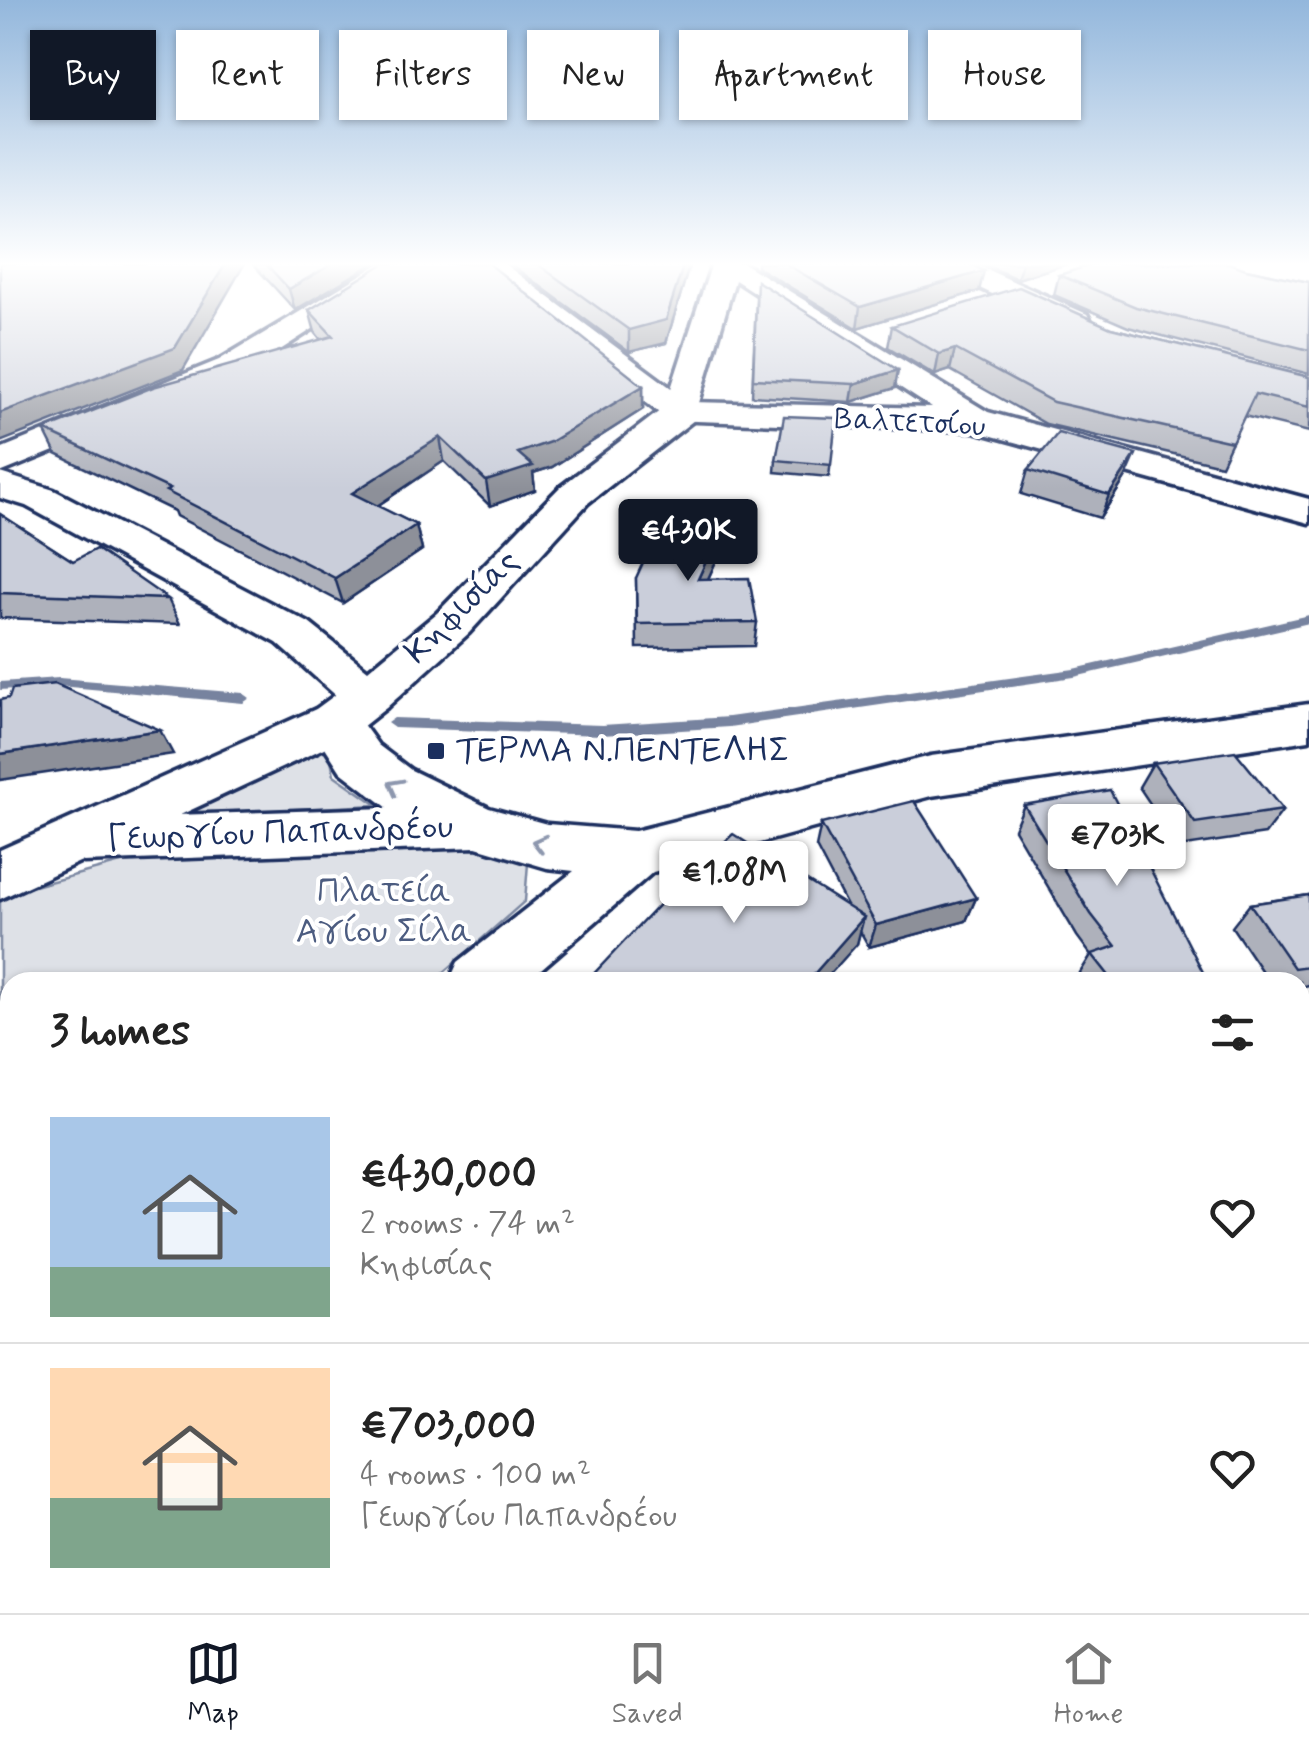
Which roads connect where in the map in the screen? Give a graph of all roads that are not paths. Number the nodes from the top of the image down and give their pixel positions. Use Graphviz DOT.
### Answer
graph roads {
  1 [pos="278,338"];
  2 [pos="584,338"];
  3 [pos="703,338"];
  4 [pos="843,338"];
  5 [pos="871,338"];
  6 [pos="852,344"];
  7 [pos="681,412"];
  8 [pos="975,420"];
  9 [pos="0,462"];
  10 [pos="0,486"];
  11 [pos="1309,512"];
  12 [pos="351,709"];
  13 [pos="1309,722"];
  14 [pos="476,826"];
  15 [pos="84,840"];
  16 [pos="635,854"];
  17 [pos="0,876"];
  18 [pos="493,972"];
  1 -- 9 [label="street"];
  2 -- 7 [label="street"];
  3 -- 7 [label="street"];
  4 -- 6 [label="street"];
  5 -- 6 [label="street"];
  6 -- 8 [label="street"];
  7 -- 8 [label="street, Βαλτετσίου"];
  7 -- 12 [label="street, Κηφισίας"];
  8 -- 11 [label="street, Βαλτετσίου"];
  10 -- 12 [label="street, Γεωργίου Παπανδρέου"];
  14 -- 12 [label="street, Γεωργίου Παπανδρέου, one-way"];
  12 -- 15 [label="street, Κηφισίας"];
  13 -- 16 [label="street, Γεωργίου Παπανδρέου"];
  14 -- 15 [label="street, Γεωργίου Παπανδρέου"];
  16 -- 14 [label="street, Γεωργίου Παπανδρέου, one-way"];
  15 -- 17 [label="street, Κηφισίας"];
  16 -- 18 [label="street"];
}
